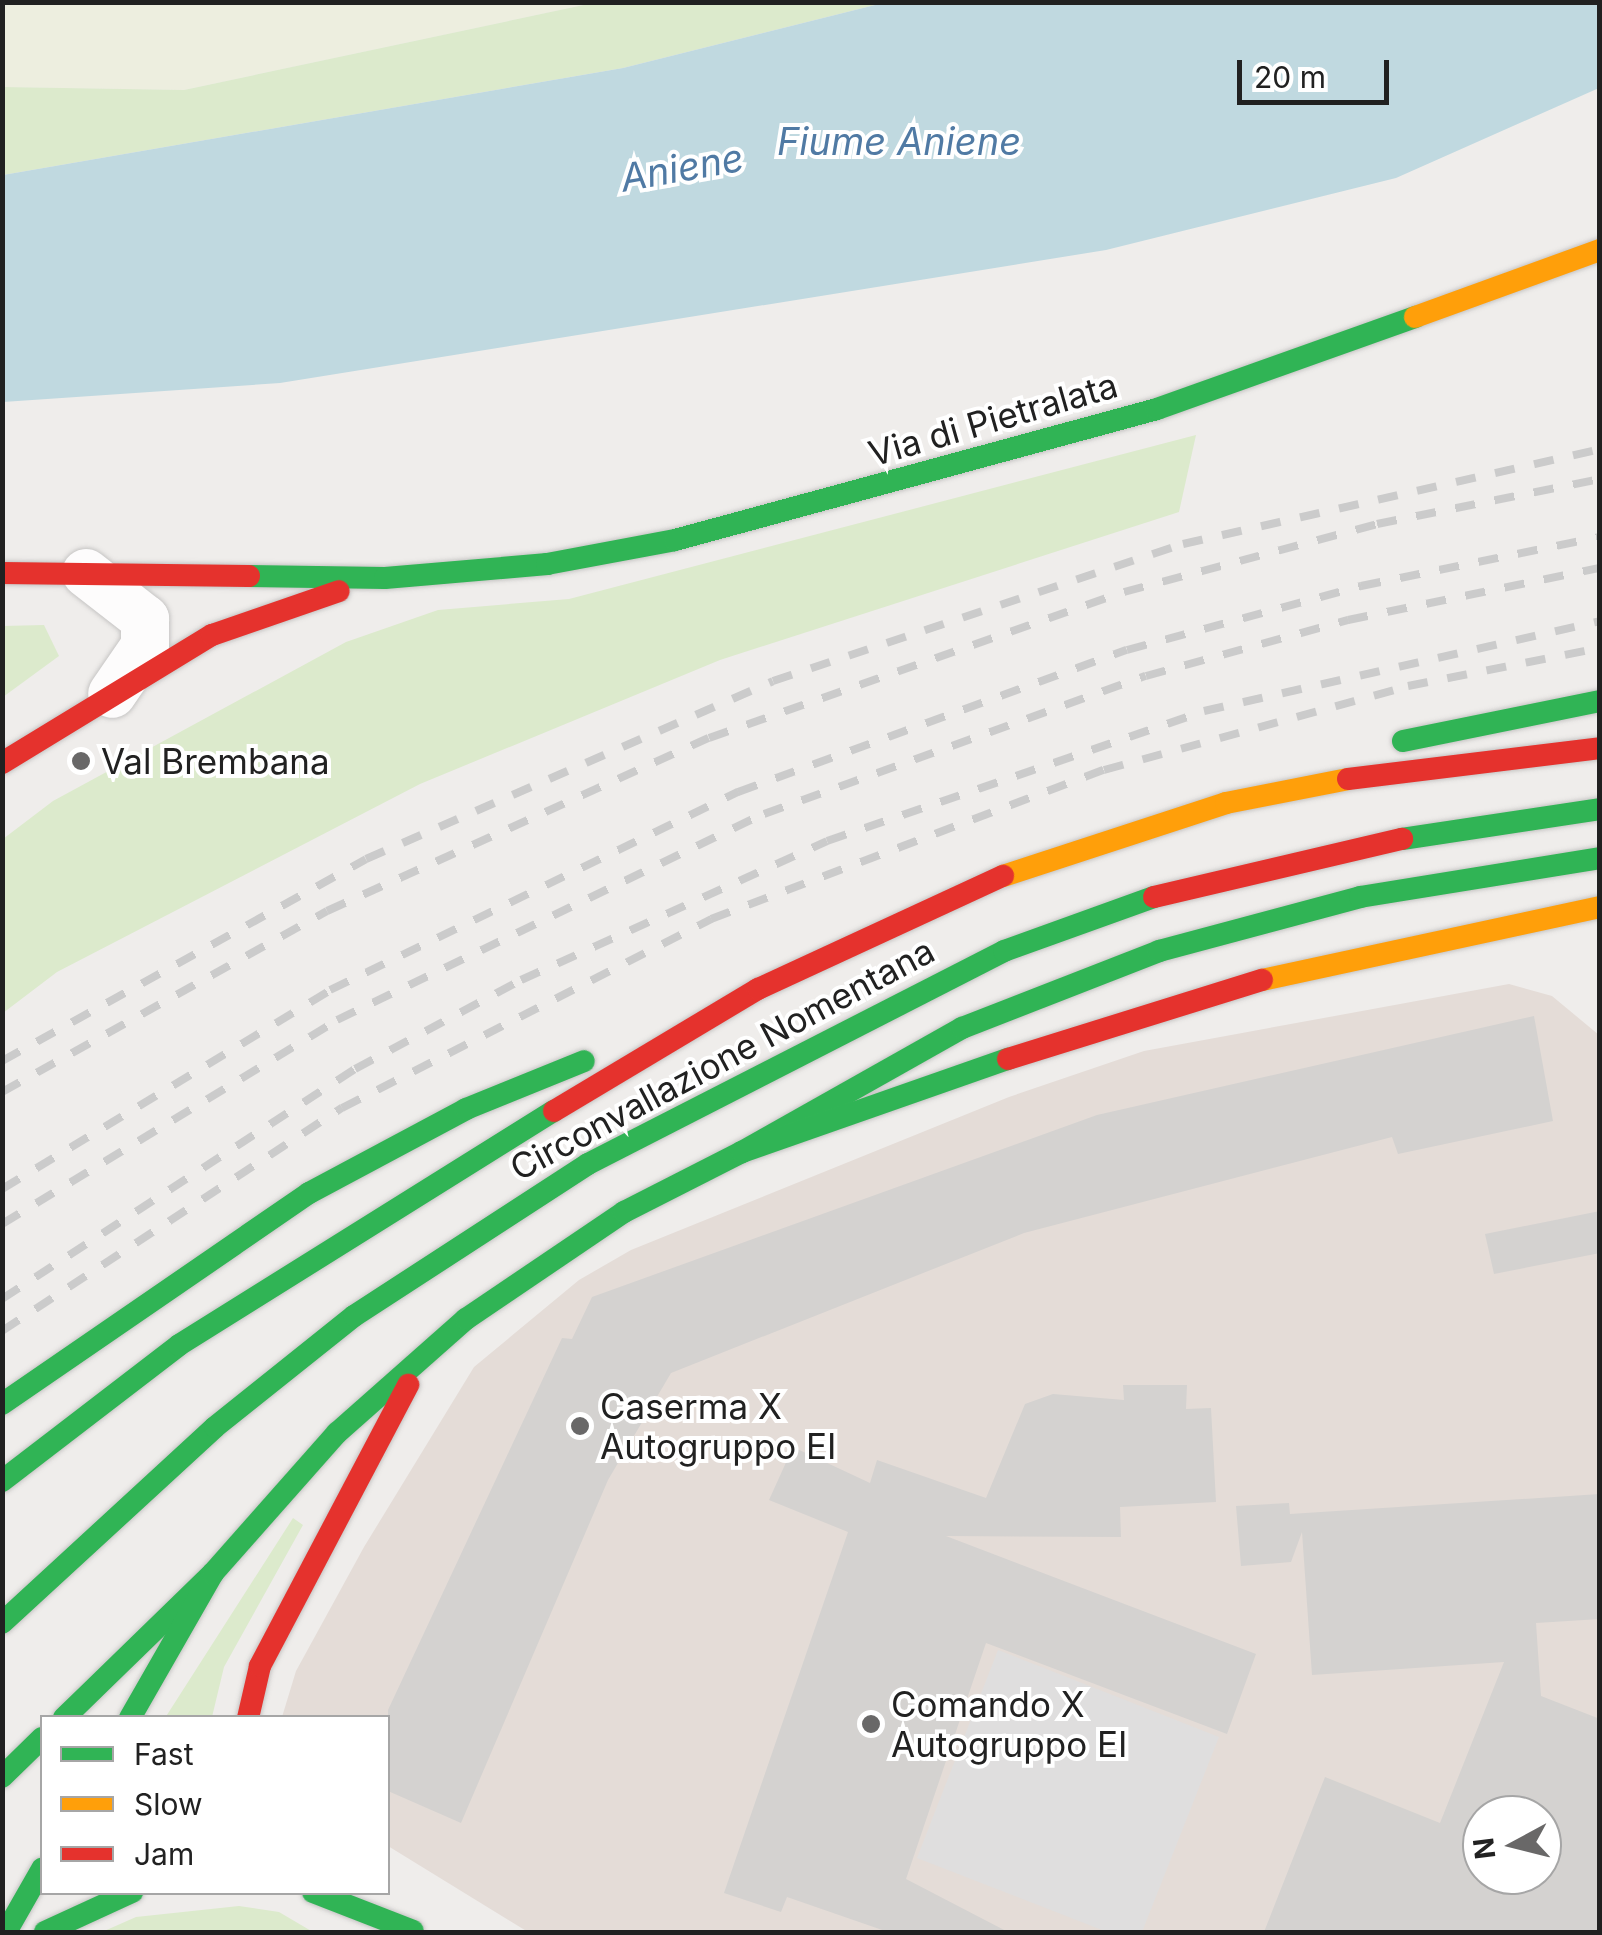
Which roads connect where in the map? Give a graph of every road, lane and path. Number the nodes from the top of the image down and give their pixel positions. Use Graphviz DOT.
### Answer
graph roads {
  1 [pos="1600,250"];
  2 [pos="2,573"];
  3 [pos="86,573"];
  4 [pos="385,578"];
  5 [pos="112,694"];
  6 [pos="1600,702"];
  7 [pos="1600,748"];
  8 [pos="2,763"];
  9 [pos="1294,786"];
  10 [pos="1600,809"];
  11 [pos="1600,858"];
  12 [pos="1600,907"];
  13 [pos="758,989"];
  14 [pos="742,1152"];
  15 [pos="423,1356"];
  16 [pos="2,1404"];
  17 [pos="2,1481"];
  18 [pos="213,1573"];
  19 [pos="2,1624"];
  20 [pos="67,1715"];
  21 [pos="132,1715"];
  22 [pos="249,1715"];
  23 [pos="40,1740"];
  24 [pos="2,1777"];
  25 [pos="40,1872"];
  26 [pos="125,1895"];
  27 [pos="321,1895"];
  28 [pos="372,1895"];
  29 [pos="6,1932"];
  30 [pos="45,1932"];
  31 [pos="414,1932"];
  1 -- 4 [label="main road, Via di Pietralata"];
  2 -- 3 [label="main road"];
  3 -- 4 [label="main road"];
  3 -- 5 [label="street"];
  4 -- 5 [label="main road"];
  5 -- 8 [label="main road"];
  6 -- 9 [label="main road"];
  7 -- 9 [label="main road, Circonvallazione Nomentana"];
  9 -- 13 [label="main road, Circonvallazione Nomentana"];
  10 -- 19 [label="main road, Circonvallazione Nomentana"];
  11 -- 14 [label="main road"];
  12 -- 14 [label="main road"];
  13 -- 16 [label="main road"];
  13 -- 17 [label="main road, Circonvallazione Nomentana"];
  14 -- 15 [label="main road"];
  15 -- 18 [label="main road"];
  15 -- 22 [label="main road"];
  18 -- 20 [label="main road"];
  18 -- 21 [label="main road"];
  23 -- 24 [label="main road"];
  25 -- 29 [label="main road"];
  26 -- 30 [label="main road"];
  27 -- 31 [label="main road"];
  28 -- 31 [label="main road"];
}
